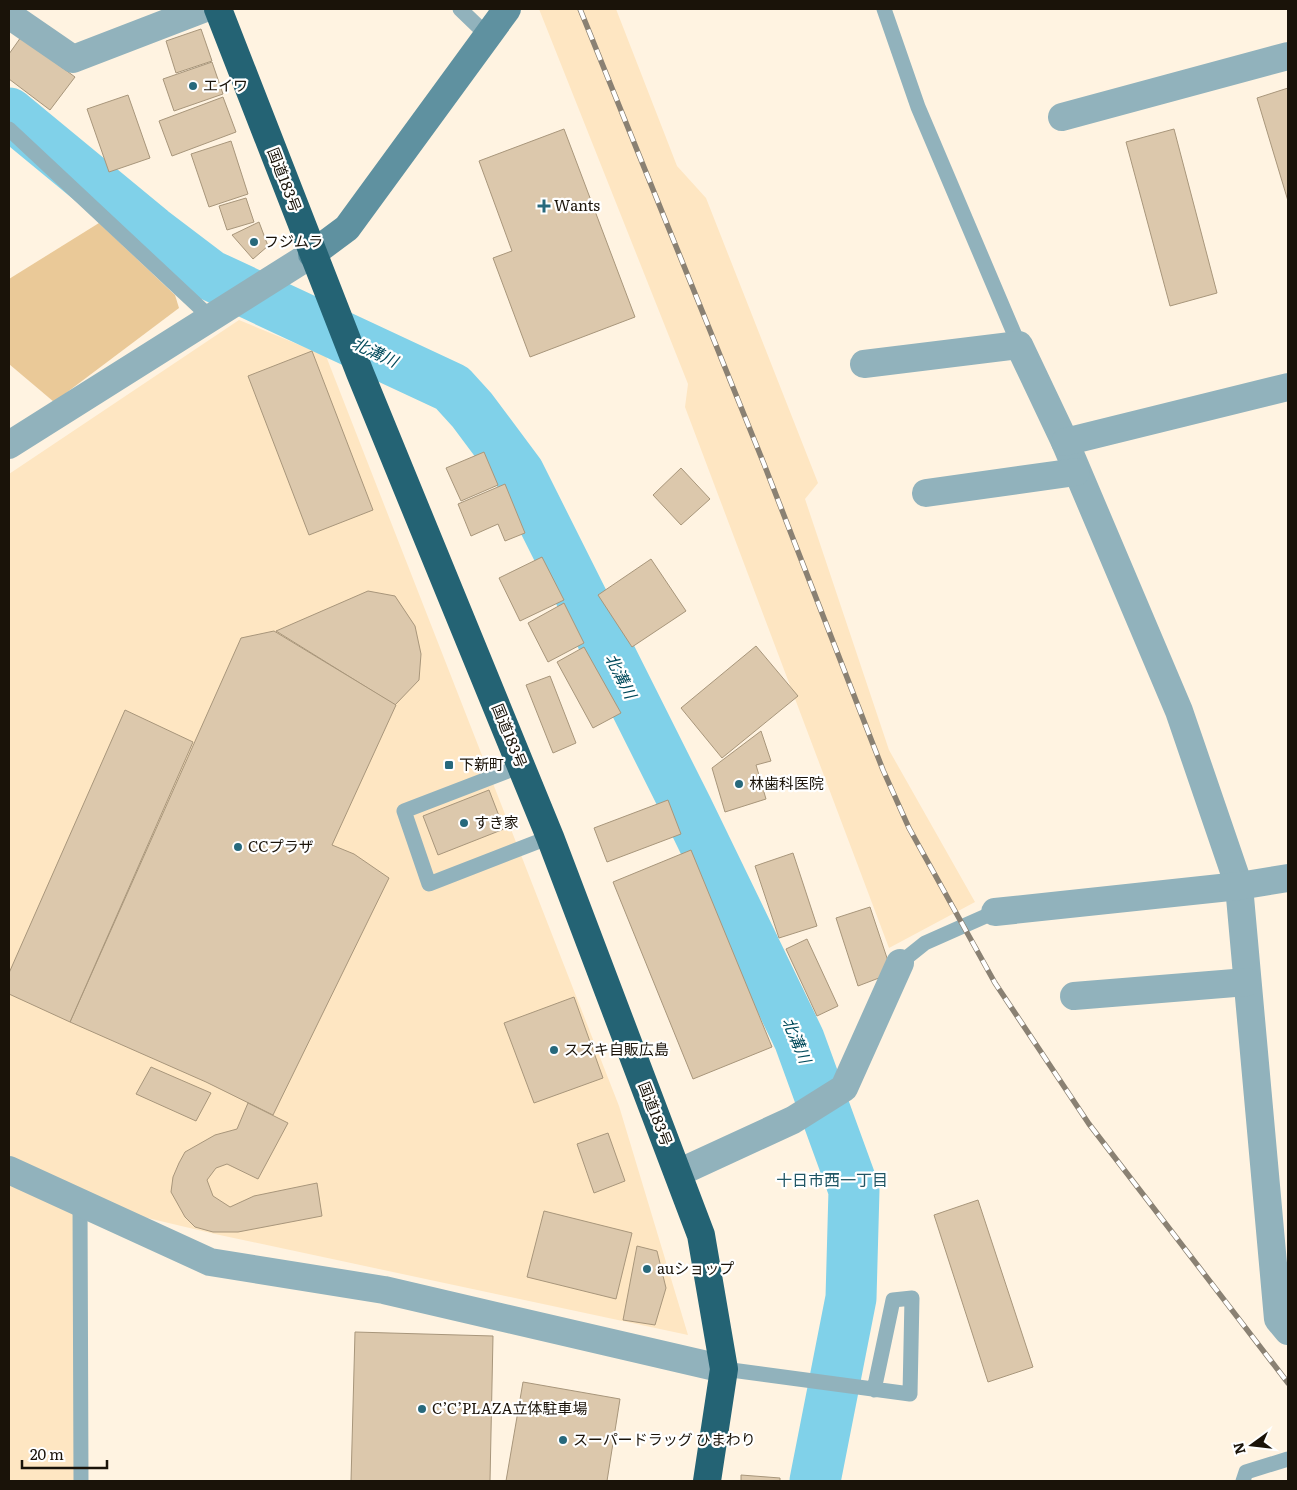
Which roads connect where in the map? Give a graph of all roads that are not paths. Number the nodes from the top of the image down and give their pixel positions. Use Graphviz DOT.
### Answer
graph roads {
  1 [pos="203,9"];
  2 [pos="218,9"];
  3 [pos="460,9"];
  4 [pos="506,9"];
  5 [pos="884,9"];
  6 [pos="9,15"];
  7 [pos="487,35"];
  8 [pos="1288,56"];
  9 [pos="1062,116"];
  10 [pos="9,129"];
  11 [pos="312,254"];
  12 [pos="219,313"];
  13 [pos="1019,345"];
  14 [pos="864,364"];
  15 [pos="1288,387"];
  16 [pos="1065,442"];
  17 [pos="9,445"];
  18 [pos="1076,472"];
  19 [pos="926,493"];
  20 [pos="521,766"];
  21 [pos="550,836"];
  22 [pos="1288,878"];
  23 [pos="1239,886"];
  24 [pos="995,912"];
  25 [pos="900,963"];
  26 [pos="1247,982"];
  27 [pos="1074,996"];
  28 [pos="9,1170"];
  29 [pos="678,1173"];
  30 [pos="80,1202"];
  31 [pos="1288,1332"];
  32 [pos="724,1369"];
  33 [pos="874,1390"];
  34 [pos="1288,1459"];
  35 [pos="80,1481"];
  36 [pos="707,1481"];
  37 [pos="1243,1481"];
  1 -- 6 [label="street"];
  2 -- 11 [label="highway, 国道183号"];
  3 -- 7 [label="lane"];
  4 -- 7 [label="street"];
  5 -- 13 [label="lane"];
  7 -- 11 [label="street"];
  8 -- 9 [label="street"];
  10 -- 12 [label="lane"];
  11 -- 12 [label="street"];
  11 -- 20 [label="highway, 国道183号"];
  12 -- 17 [label="street"];
  13 -- 14 [label="street"];
  13 -- 16 [label="street"];
  15 -- 16 [label="street"];
  16 -- 18 [label="street"];
  18 -- 19 [label="street"];
  18 -- 23 [label="street"];
  20 -- 21 [label="highway, 国道183号"];
  20 -- 21 [label="lane"];
  21 -- 29 [label="highway, 国道183号"];
  22 -- 23 [label="street"];
  23 -- 24 [label="street"];
  23 -- 26 [label="street"];
  24 -- 25 [label="lane"];
  25 -- 29 [label="street"];
  26 -- 27 [label="street"];
  26 -- 31 [label="street"];
  28 -- 30 [label="street"];
  29 -- 32 [label="highway, 国道183号"];
  30 -- 32 [label="street"];
  30 -- 35 [label="lane"];
  32 -- 33 [label="lane"];
  32 -- 36 [label="highway, 国道183号"];
  33 -- 33 [label="lane"];
  34 -- 37 [label="lane"];
}
